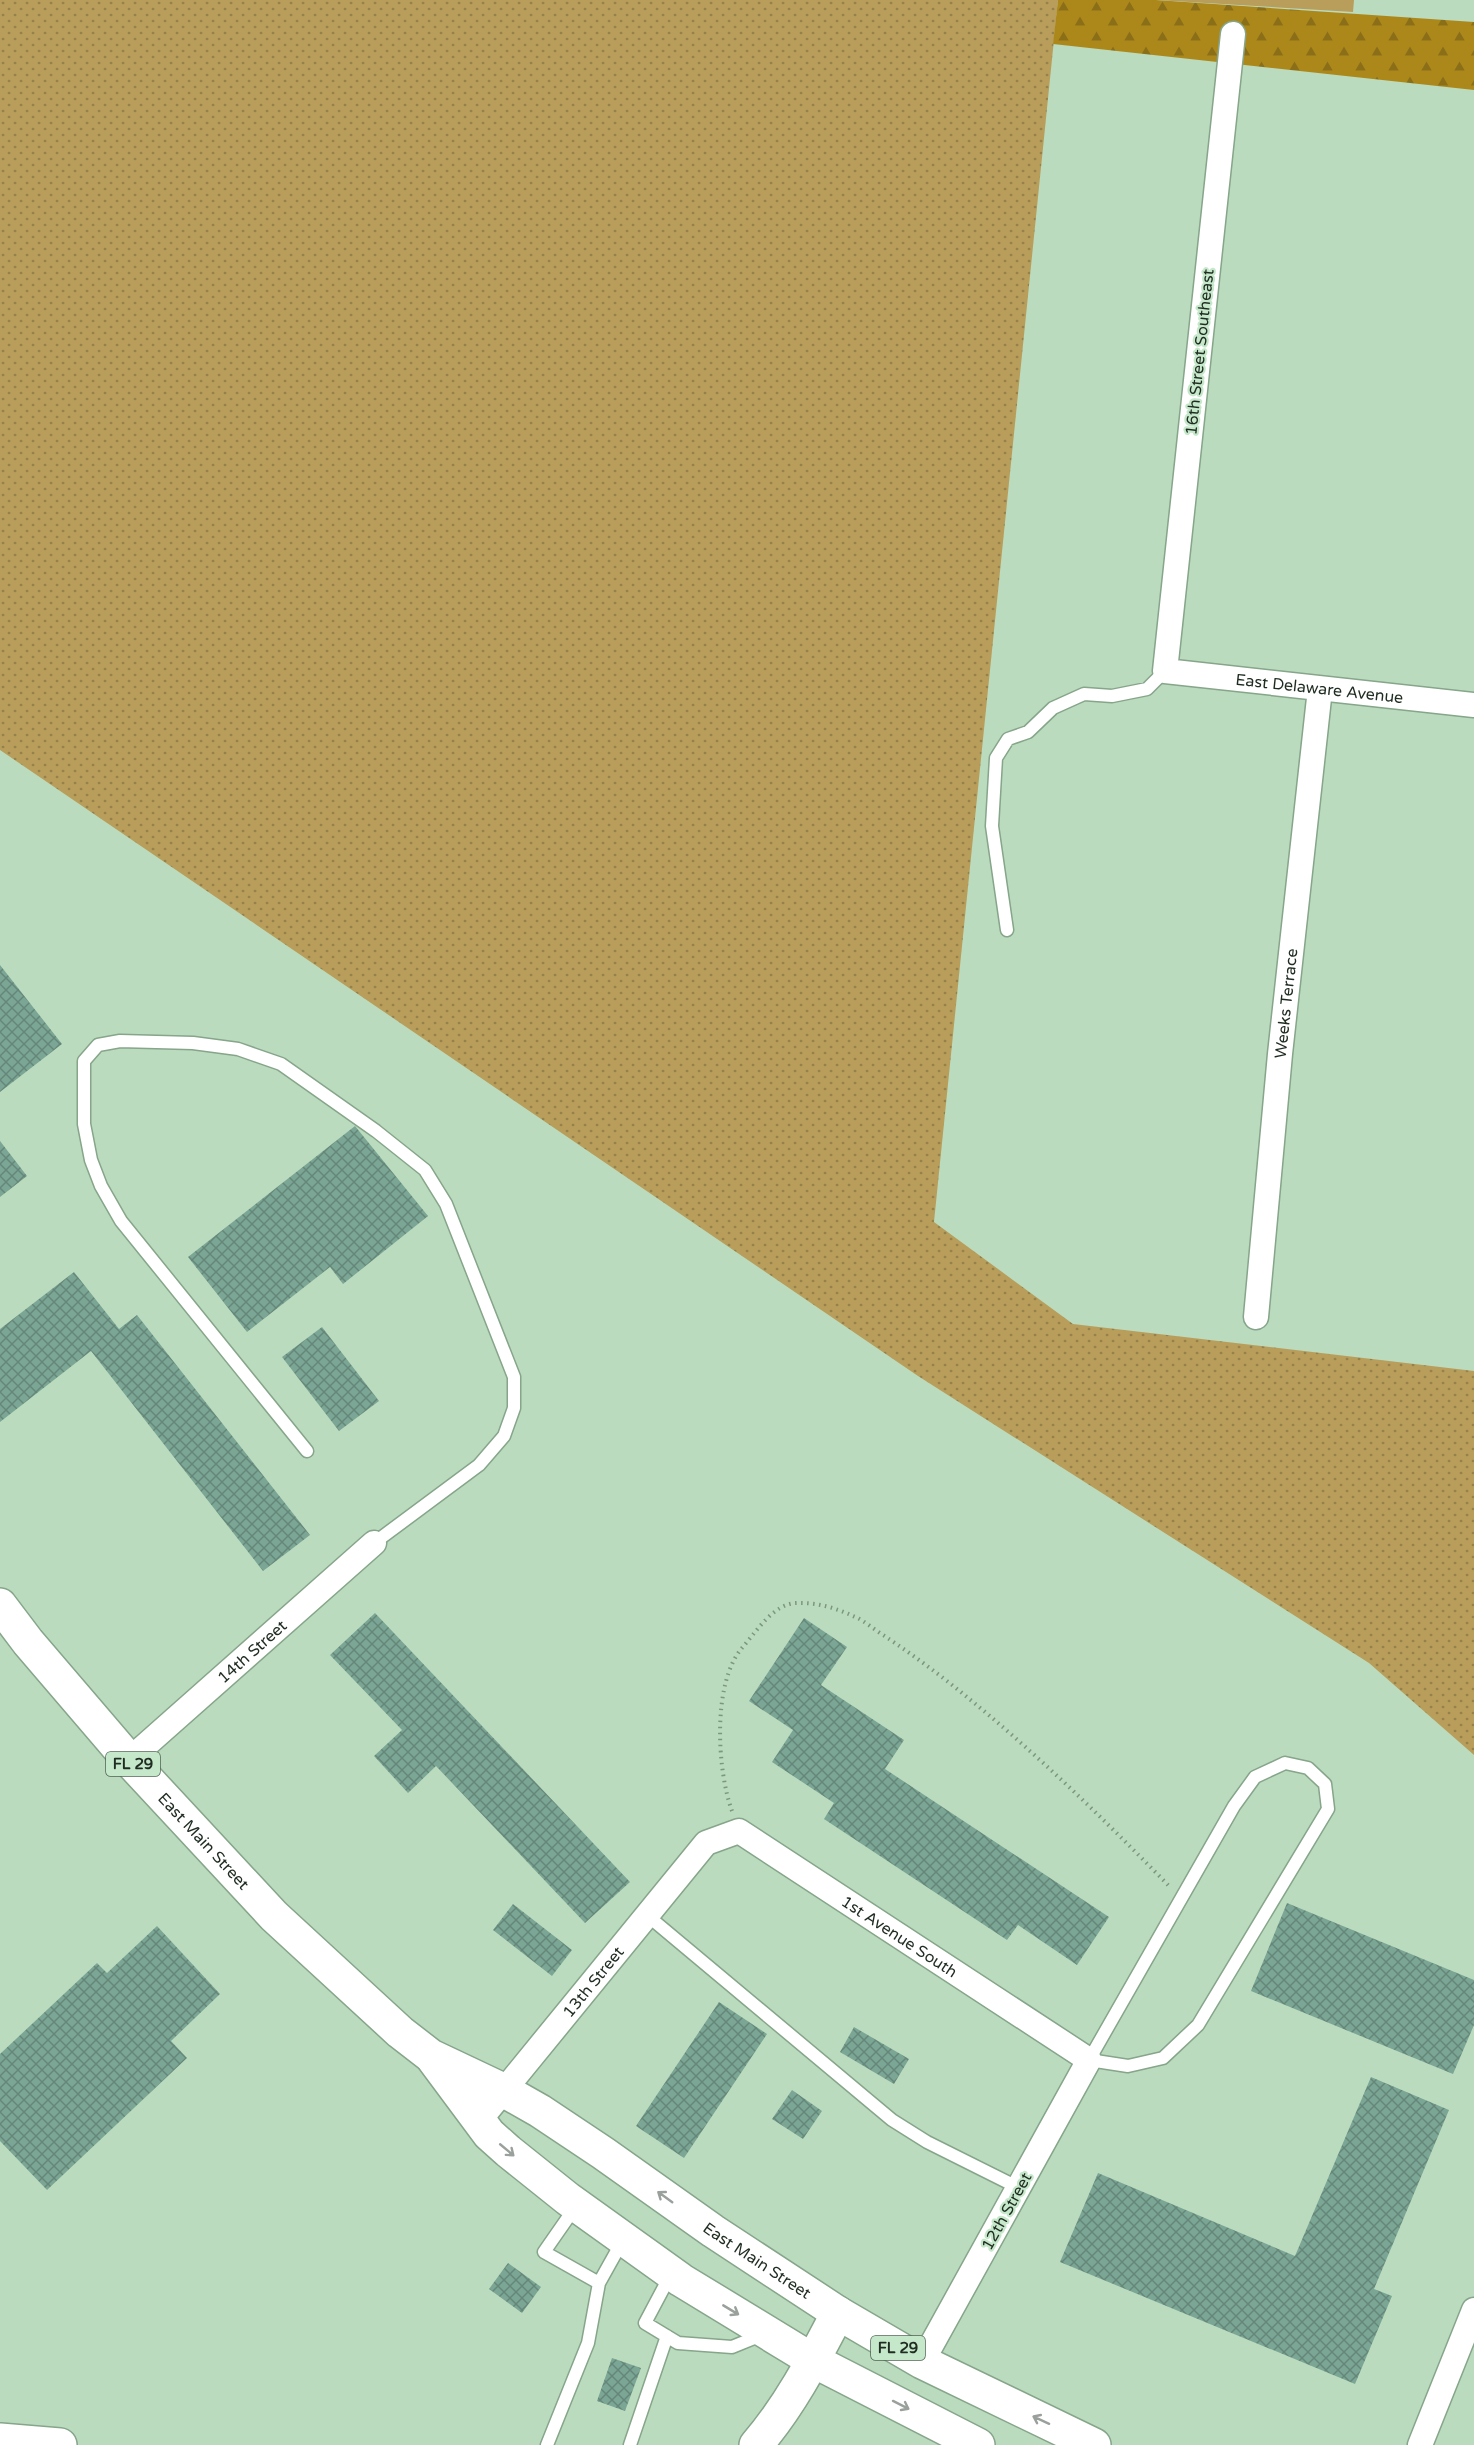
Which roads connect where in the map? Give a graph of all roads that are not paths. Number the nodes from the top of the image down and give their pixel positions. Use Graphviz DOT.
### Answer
graph roads {
  1 [pos="1233,34"];
  2 [pos="1165,671"];
  3 [pos="1320,689"];
  4 [pos="1474,705"];
  5 [pos="1007,930"];
  6 [pos="1256,1317"];
  7 [pos="307,1451"];
  8 [pos="374,1543"];
  9 [pos="0,1605"];
  10 [pos="129,1760"];
  11 [pos="706,1843"];
  12 [pos="648,1916"];
  13 [pos="431,2056"];
  14 [pos="1089,2060"];
  15 [pos="503,2090"];
  16 [pos="479,2121"];
  17 [pos="1019,2188"];
  18 [pos="577,2205"];
  19 [pos="624,2239"];
  20 [pos="671,2273"];
  21 [pos="599,2283"];
  22 [pos="1474,2310"];
  23 [pos="838,2313"];
  24 [pos="768,2332"];
  25 [pos="667,2337"];
  26 [pos="814,2361"];
  27 [pos="922,2362"];
  28 [pos="0,2440"];
  29 [pos="966,2444"];
  30 [pos="60,2445"];
  31 [pos="547,2445"];
  32 [pos="630,2445"];
  33 [pos="756,2445"];
  34 [pos="1094,2445"];
  35 [pos="1420,2445"];
  1 -- 2 [label="street, 16th Street Southeast"];
  2 -- 3 [label="street, East Delaware Avenue"];
  2 -- 5 [label="lane"];
  3 -- 4 [label="street, East Delaware Avenue"];
  3 -- 6 [label="street, Weeks Terrace"];
  7 -- 8 [label="lane"];
  8 -- 10 [label="street, 14th Street"];
  9 -- 10 [label="main road, East Main Street / FL 29"];
  10 -- 13 [label="main road, East Main Street / FL 29"];
  11 -- 12 [label="street, 13th Street"];
  11 -- 14 [label="street, 1st Avenue South"];
  12 -- 15 [label="street, 13th Street"];
  12 -- 17 [label="lane"];
  13 -- 15 [label="main road, East Main Street / FL 29"];
  13 -- 16 [label="main road, East Main Street / FL 29"];
  14 -- 14 [label="lane"];
  14 -- 17 [label="street, 12th Street"];
  15 -- 16 [label="street, 13th Street"];
  23 -- 15 [label="main road, East Main Street / FL 29, one-way"];
  16 -- 18 [label="main road, East Main Street / FL 29, one-way"];
  17 -- 27 [label="street, 12th Street"];
  18 -- 19 [label="main road, East Main Street / FL 29"];
  18 -- 21 [label="lane"];
  19 -- 20 [label="main road, East Main Street / FL 29"];
  19 -- 21 [label="lane"];
  20 -- 24 [label="main road, East Main Street / FL 29, one-way"];
  20 -- 25 [label="lane"];
  21 -- 31 [label="lane"];
  22 -- 35 [label="street"];
  23 -- 26 [label="main road"];
  23 -- 27 [label="main road, East Main Street / FL 29"];
  24 -- 25 [label="lane"];
  24 -- 26 [label="main road, East Main Street / FL 29"];
  25 -- 32 [label="lane"];
  26 -- 29 [label="main road, East Main Street / FL 29, one-way"];
  26 -- 33 [label="main road"];
  34 -- 27 [label="main road, East Main Street / FL 29, one-way"];
  28 -- 30 [label="main road"];
}
